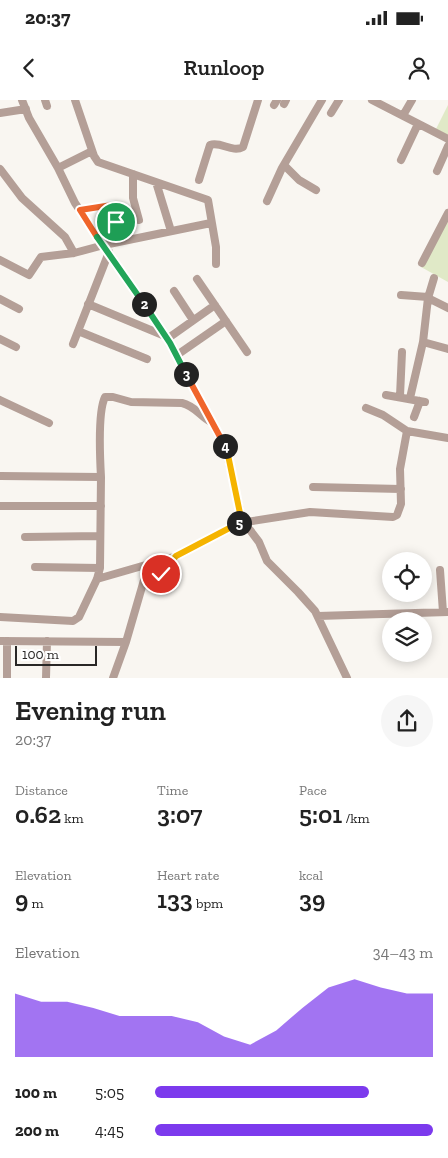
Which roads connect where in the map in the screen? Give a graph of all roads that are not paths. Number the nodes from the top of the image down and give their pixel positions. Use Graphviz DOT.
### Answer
graph roads {
  1 [pos="22,100"];
  2 [pos="76,100"];
  3 [pos="258,100"];
  4 [pos="322,100"];
  5 [pos="339,100"];
  6 [pos="372,100"];
  7 [pos="412,100"];
  8 [pos="26,109"];
  9 [pos="405,112"];
  10 [pos="0,113"];
  11 [pos="331,113"];
  12 [pos="418,124"];
  13 [pos="448,139"];
  14 [pos="448,146"];
  15 [pos="92,151"];
  16 [pos="401,160"];
  17 [pos="284,165"];
  18 [pos="58,168"];
  19 [pos="0,169"];
  20 [pos="437,171"];
  21 [pos="133,174"];
  22 [pos="199,180"];
  23 [pos="156,182"];
  24 [pos="316,190"];
  25 [pos="267,201"];
  26 [pos="80,210"];
  27 [pos="448,213"];
  28 [pos="139,220"];
  29 [pos="116,222"];
  30 [pos="211,223"];
  31 [pos="171,231"];
  32 [pos="104,245"];
  33 [pos="109,252"];
  34 [pos="74,253"];
  35 [pos="0,260"];
  36 [pos="216,264"];
  37 [pos="422,264"];
  38 [pos="197,278"];
  39 [pos="434,278"];
  40 [pos="174,292"];
  41 [pos="401,296"];
  42 [pos="428,297"];
  43 [pos="0,299"];
  44 [pos="88,304"];
  45 [pos="215,305"];
  46 [pos="448,308"];
  47 [pos="18,309"];
  48 [pos="193,320"];
  49 [pos="226,321"];
  50 [pos="78,331"];
  51 [pos="166,337"];
  52 [pos="0,339"];
  53 [pos="423,342"];
  54 [pos="73,344"];
  55 [pos="16,347"];
  56 [pos="448,349"];
  57 [pos="247,352"];
  58 [pos="402,352"];
  59 [pos="176,355"];
  60 [pos="147,359"];
  61 [pos="386,395"];
  62 [pos="400,396"];
  63 [pos="410,398"];
  64 [pos="0,400"];
  65 [pos="366,408"];
  66 [pos="414,417"];
  67 [pos="212,423"];
  68 [pos="49,424"];
  69 [pos="407,431"];
  70 [pos="448,438"];
  71 [pos="0,476"];
  72 [pos="101,477"];
  73 [pos="313,487"];
  74 [pos="401,489"];
  75 [pos="0,506"];
  76 [pos="101,506"];
  77 [pos="242,523"];
  78 [pos="100,536"];
  79 [pos="25,537"];
  80 [pos="176,556"];
  81 [pos="35,567"];
  82 [pos="100,568"];
  83 [pos="440,570"];
  84 [pos="97,579"];
  85 [pos="445,612"];
  86 [pos="318,616"];
  87 [pos="0,617"];
  88 [pos="4,641"];
  89 [pos="47,641"];
  90 [pos="126,642"];
  91 [pos="7,678"];
  92 [pos="46,678"];
  93 [pos="113,678"];
  94 [pos="347,678"];
  1 -- 8 [label="street"];
  2 -- 15 [label="street"];
  3 -- 22 [label="street"];
  4 -- 17 [label="street"];
  5 -- 11 [label="street"];
  6 -- 12 [label="street"];
  7 -- 9 [label="street"];
  8 -- 10 [label="street"];
  8 -- 18 [label="street"];
  12 -- 13 [label="street"];
  12 -- 16 [label="street"];
  14 -- 20 [label="street"];
  15 -- 18 [label="street"];
  15 -- 21 [label="street"];
  17 -- 24 [label="street"];
  17 -- 25 [label="street"];
  18 -- 26 [label="street"];
  19 -- 34 [label="street"];
  21 -- 23 [label="street"];
  21 -- 28 [label="street"];
  23 -- 30 [label="street"];
  23 -- 31 [label="street"];
  26 -- 29 [label="street"];
  26 -- 32 [label="street"];
  27 -- 37 [label="street"];
  30 -- 31 [label="street"];
  30 -- 36 [label="street"];
  31 -- 32 [label="street"];
  32 -- 33 [label="street"];
  32 -- 34 [label="street"];
  33 -- 44 [label="street"];
  33 -- 51 [label="street"];
  34 -- 35 [label="street"];
  38 -- 45 [label="street"];
  39 -- 42 [label="street"];
  40 -- 48 [label="street"];
  41 -- 42 [label="street"];
  42 -- 46 [label="street"];
  42 -- 53 [label="street"];
  43 -- 47 [label="street"];
  44 -- 50 [label="street"];
  44 -- 51 [label="street"];
  45 -- 48 [label="street"];
  45 -- 49 [label="street"];
  48 -- 51 [label="street"];
  49 -- 57 [label="street"];
  49 -- 59 [label="street"];
  50 -- 54 [label="street"];
  50 -- 60 [label="street"];
  51 -- 59 [label="street"];
  52 -- 55 [label="street"];
  53 -- 56 [label="street"];
  53 -- 63 [label="street"];
  58 -- 62 [label="street"];
  59 -- 67 [label="street"];
  61 -- 62 [label="street"];
  62 -- 63 [label="street"];
  63 -- 66 [label="street"];
  64 -- 68 [label="street"];
  65 -- 69 [label="street"];
  67 -- 72 [label="street"];
  67 -- 77 [label="street"];
  69 -- 70 [label="street"];
  69 -- 74 [label="street"];
  71 -- 72 [label="street"];
  72 -- 76 [label="street"];
  73 -- 74 [label="street"];
  74 -- 77 [label="street"];
  75 -- 76 [label="street"];
  76 -- 78 [label="street"];
  77 -- 80 [label="street"];
  77 -- 86 [label="street"];
  78 -- 79 [label="street"];
  78 -- 82 [label="street"];
  80 -- 84 [label="street"];
  80 -- 90 [label="street"];
  81 -- 82 [label="street"];
  82 -- 84 [label="street"];
  83 -- 85 [label="street"];
  84 -- 87 [label="street"];
  85 -- 86 [label="street"];
  86 -- 94 [label="street"];
  88 -- 89 [label="street"];
  88 -- 91 [label="street"];
  89 -- 90 [label="street"];
  89 -- 92 [label="street"];
  90 -- 93 [label="street"];
}
